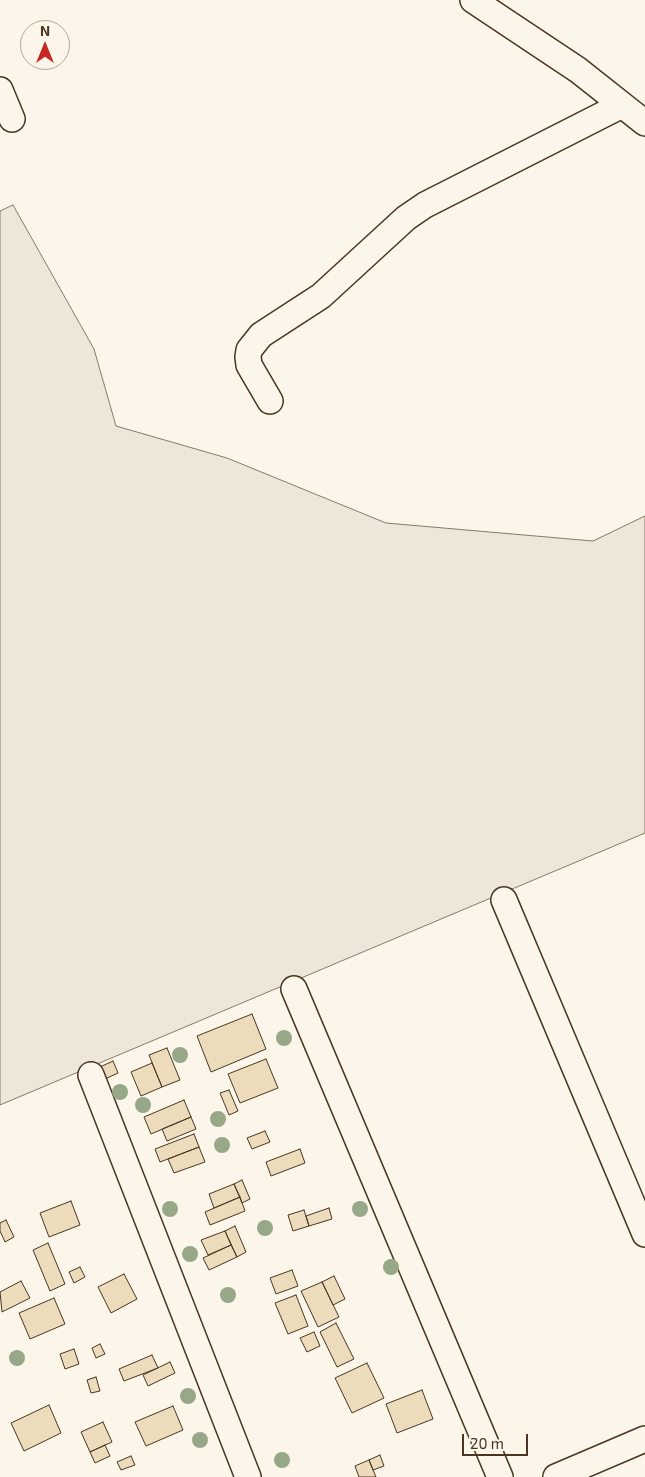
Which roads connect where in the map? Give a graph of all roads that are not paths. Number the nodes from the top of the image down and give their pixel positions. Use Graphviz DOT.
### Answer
graph roads {
  1 [pos="474,0"];
  2 [pos="0,90"];
  3 [pos="622,105"];
  4 [pos="12,119"];
  5 [pos="645,123"];
  6 [pos="270,401"];
  7 [pos="504,900"];
  8 [pos="294,989"];
  9 [pos="91,1075"];
  10 [pos="645,1234"];
  11 [pos="645,1439"];
  12 [pos="248,1477"];
  13 [pos="500,1477"];
  14 [pos="556,1477"];
  1 -- 3 [label="street"];
  2 -- 4 [label="street"];
  3 -- 5 [label="street"];
  3 -- 6 [label="street"];
  7 -- 10 [label="street"];
  8 -- 13 [label="street"];
  9 -- 12 [label="street"];
  11 -- 14 [label="street"];
}
